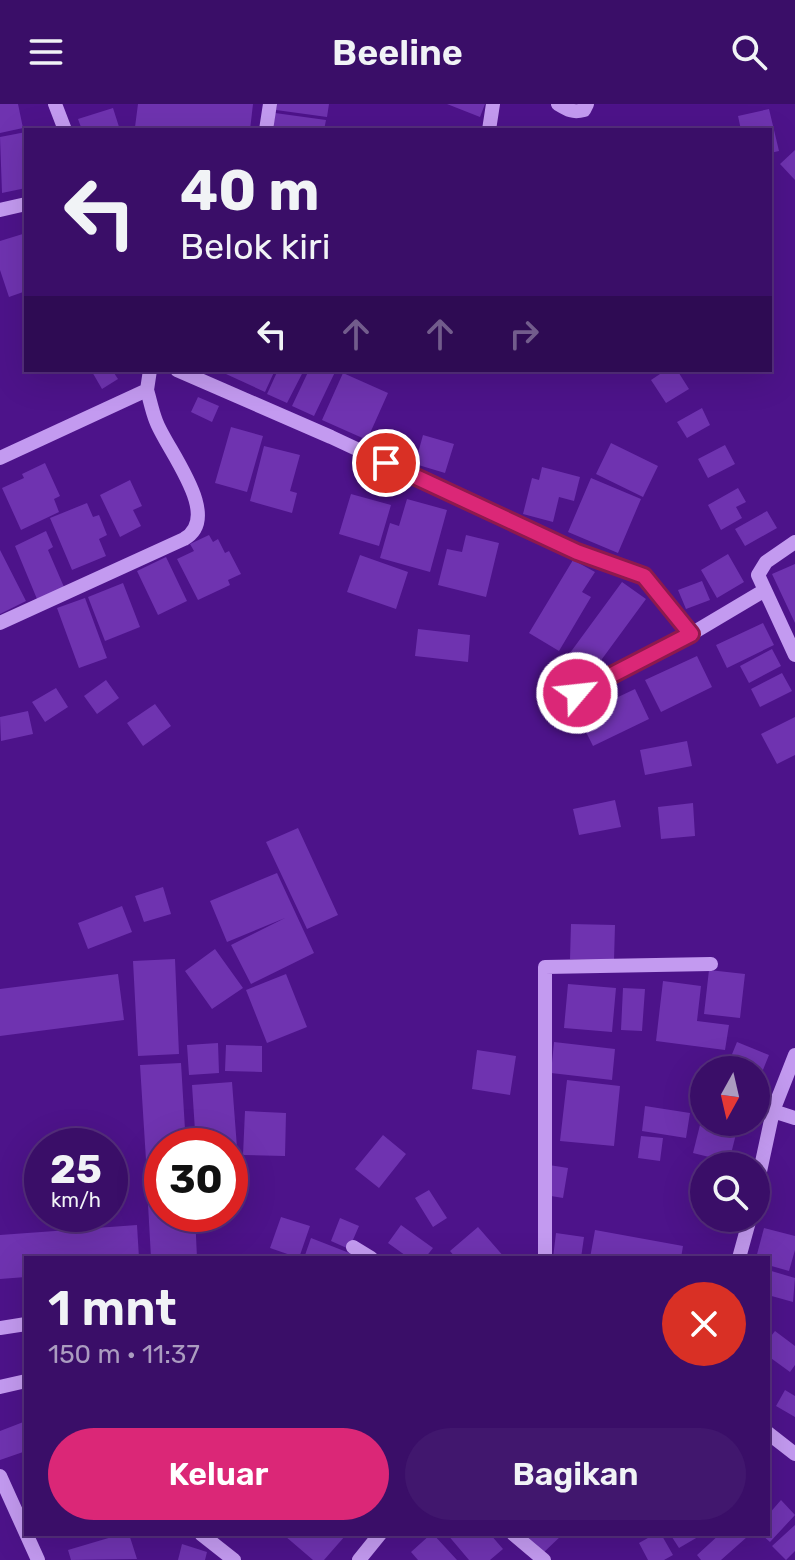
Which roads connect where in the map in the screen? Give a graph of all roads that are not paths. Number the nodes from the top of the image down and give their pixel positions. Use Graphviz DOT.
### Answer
graph roads {
  1 [pos="55,104"];
  2 [pos="270,104"];
  3 [pos="493,104"];
  4 [pos="558,104"];
  5 [pos="587,104"];
  6 [pos="64,128"];
  7 [pos="266,128"];
  8 [pos="489,128"];
  9 [pos="24,204"];
  10 [pos="0,210"];
  11 [pos="150,372"];
  12 [pos="182,372"];
  13 [pos="147,390"];
  14 [pos="0,458"];
  15 [pos="795,542"];
  16 [pos="765,590"];
  17 [pos="0,623"];
  18 [pos="691,634"];
  19 [pos="795,655"];
  20 [pos="577,693"];
  21 [pos="711,964"];
  22 [pos="795,1055"];
  23 [pos="773,1111"];
  24 [pos="795,1118"];
  25 [pos="764,1152"];
  26 [pos="746,1232"];
  27 [pos="353,1247"];
  28 [pos="368,1256"];
  29 [pos="545,1256"];
  30 [pos="740,1256"];
  31 [pos="24,1324"];
  32 [pos="0,1328"];
  33 [pos="24,1381"];
  34 [pos="0,1387"];
  35 [pos="770,1435"];
  36 [pos="795,1454"];
  37 [pos="0,1476"];
  38 [pos="24,1529"];
  39 [pos="27,1536"];
  40 [pos="204,1536"];
  41 [pos="378,1536"];
  42 [pos="515,1536"];
  43 [pos="38,1560"];
  44 [pos="234,1560"];
  45 [pos="359,1560"];
  46 [pos="544,1560"];
  1 -- 6 [label="street"];
  2 -- 7 [label="street"];
  3 -- 8 [label="street"];
  4 -- 5 [label="street"];
  9 -- 10 [label="street"];
  11 -- 13 [label="street"];
  12 -- 18 [label="street"];
  13 -- 14 [label="street"];
  13 -- 17 [label="street"];
  15 -- 16 [label="street"];
  16 -- 18 [label="street"];
  16 -- 19 [label="street"];
  18 -- 20 [label="street"];
  21 -- 29 [label="street"];
  22 -- 23 [label="street"];
  23 -- 24 [label="street"];
  23 -- 25 [label="street"];
  26 -- 30 [label="street"];
  27 -- 28 [label="street"];
  31 -- 32 [label="street"];
  33 -- 34 [label="street"];
  35 -- 36 [label="street"];
  37 -- 38 [label="street"];
  39 -- 43 [label="street"];
  40 -- 44 [label="street"];
  41 -- 45 [label="street"];
  42 -- 46 [label="street"];
}
